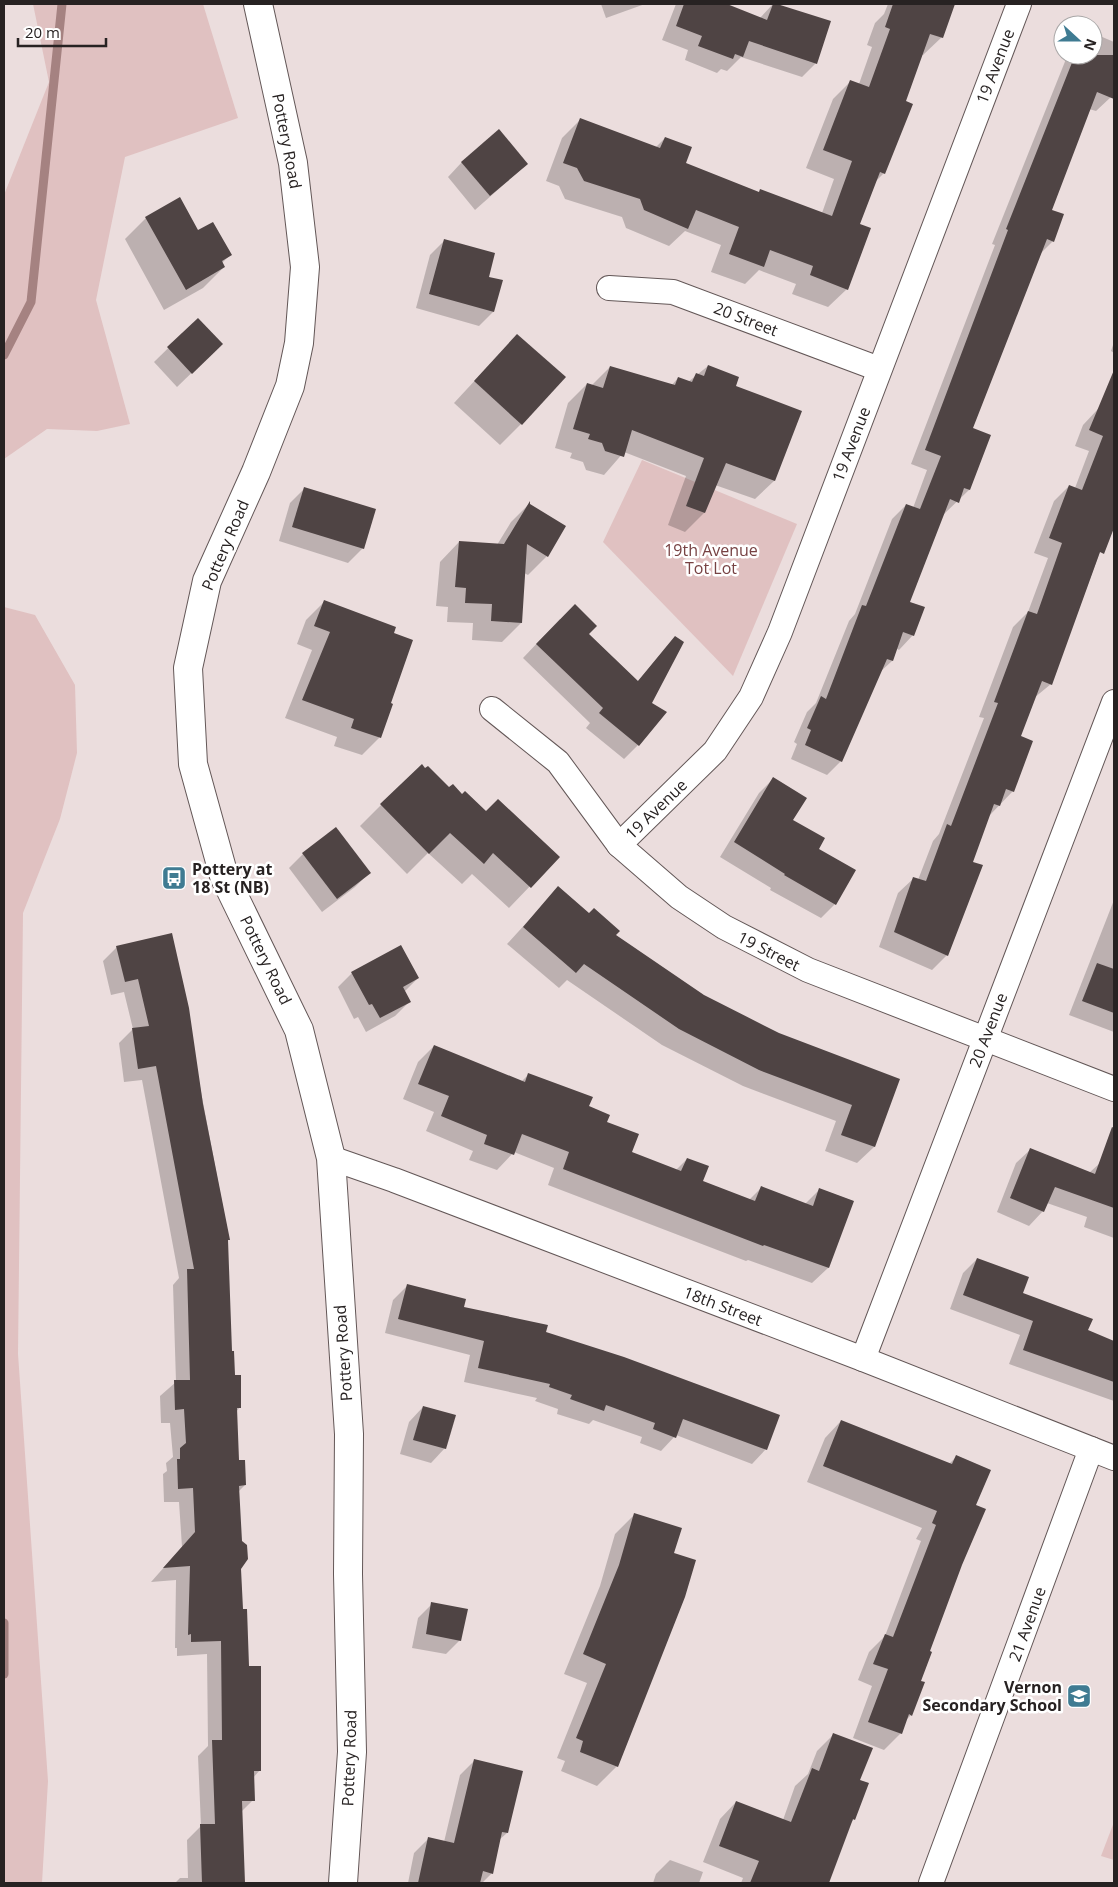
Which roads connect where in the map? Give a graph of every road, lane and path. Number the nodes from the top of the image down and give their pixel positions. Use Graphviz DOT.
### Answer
graph roads {
  1 [pos="258,4"];
  2 [pos="1019,4"];
  3 [pos="609,288"];
  4 [pos="879,369"];
  5 [pos="1114,702"];
  6 [pos="492,709"];
  7 [pos="619,845"];
  8 [pos="985,1040"];
  9 [pos="1114,1089"];
  10 [pos="330,1158"];
  11 [pos="863,1359"];
  12 [pos="1091,1449"];
  13 [pos="1114,1458"];
  14 [pos="344,1883"];
  15 [pos="931,1883"];
  1 -- 10 [label="street, Pottery Road"];
  2 -- 4 [label="street, 19 Avenue"];
  3 -- 4 [label="street, 20 Street"];
  4 -- 7 [label="street, 19 Avenue"];
  5 -- 8 [label="street, 20 Avenue"];
  6 -- 7 [label="street, 19 Street"];
  7 -- 8 [label="street, 19 Street"];
  8 -- 9 [label="street, 19 Street"];
  8 -- 11 [label="street, 20 Avenue"];
  10 -- 11 [label="street, 18th Street"];
  10 -- 14 [label="street, Pottery Road"];
  11 -- 12 [label="street, 18th Street"];
  12 -- 13 [label="street, 18th Street"];
  12 -- 15 [label="street, 21 Avenue"];
}
